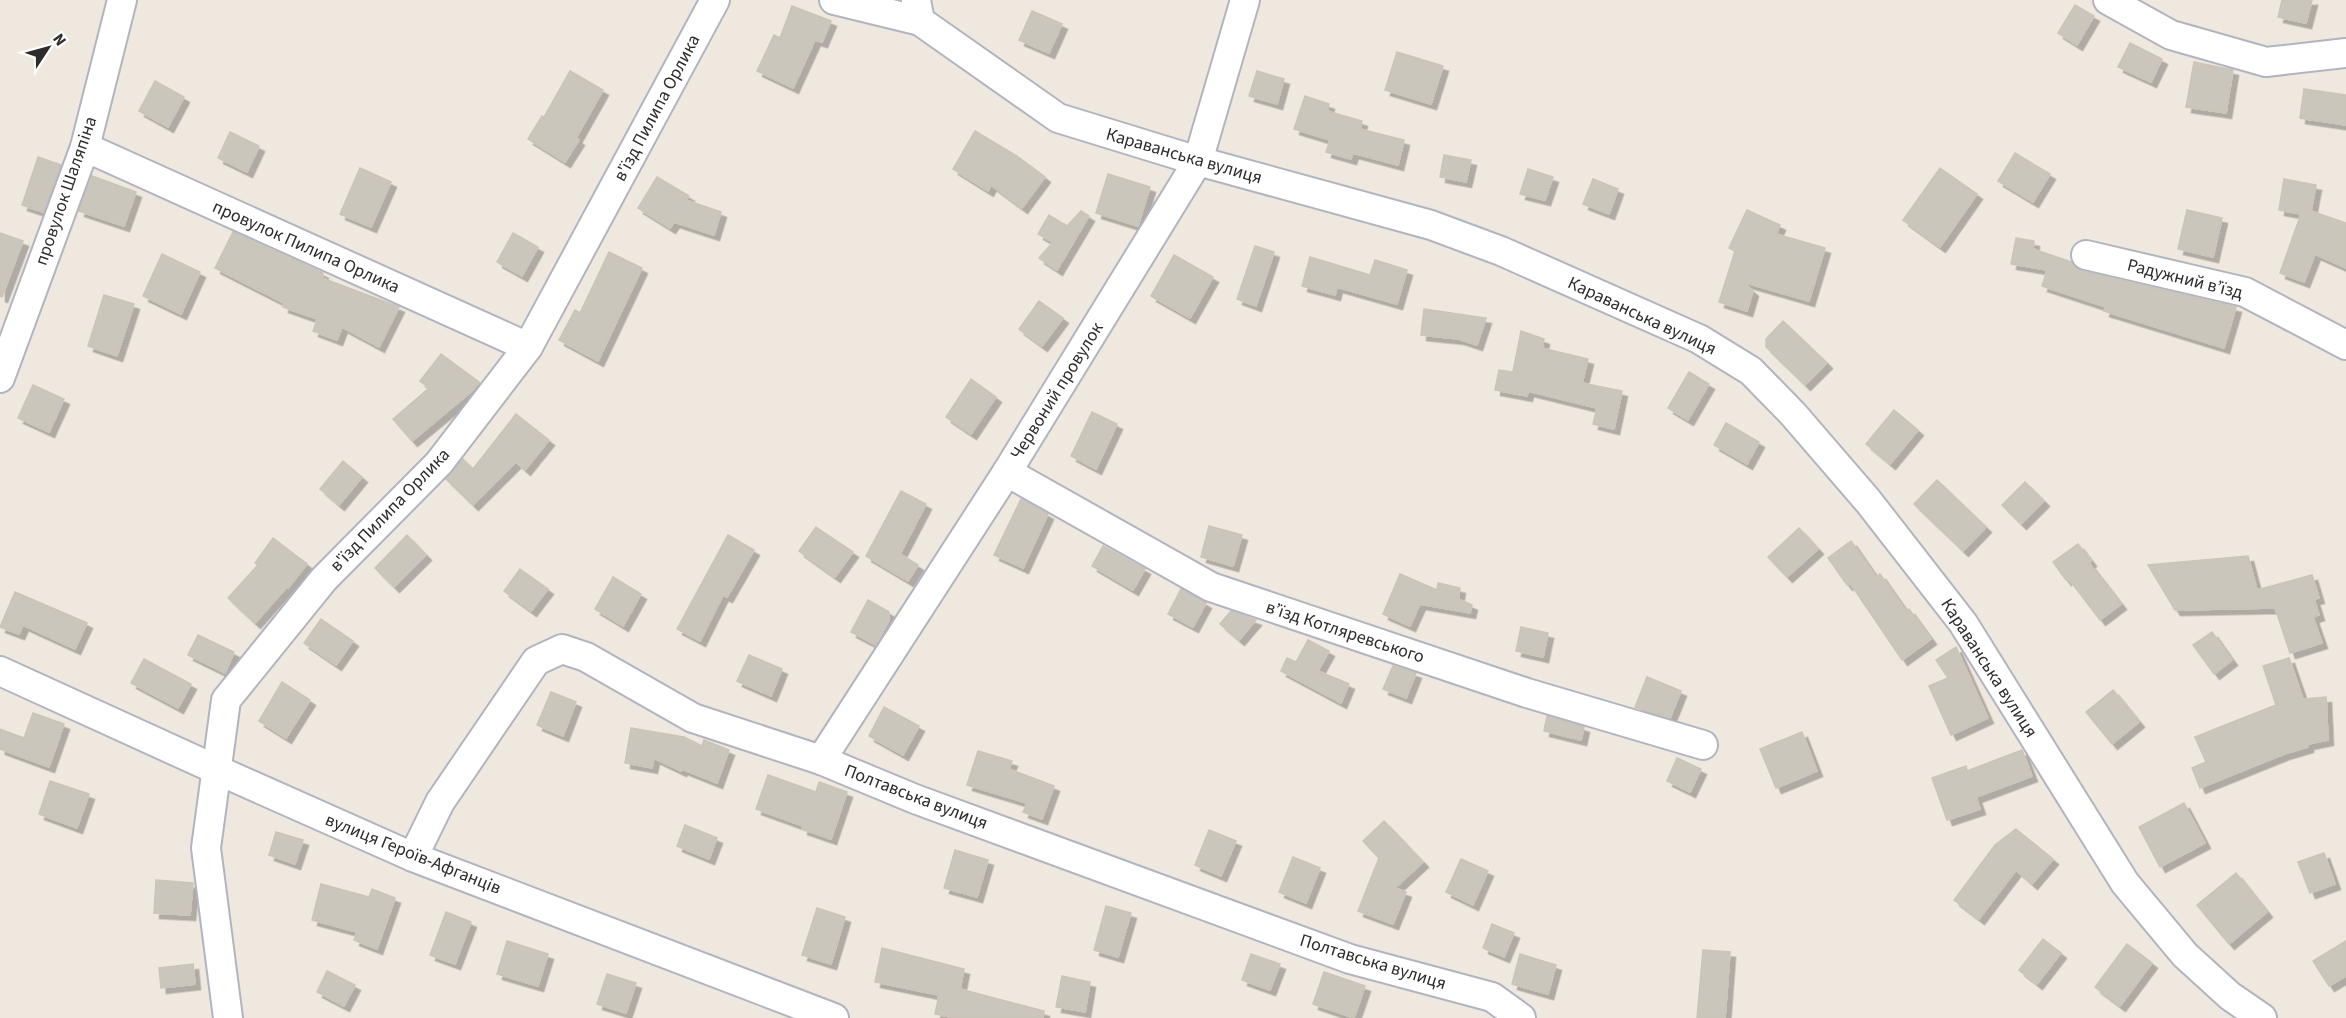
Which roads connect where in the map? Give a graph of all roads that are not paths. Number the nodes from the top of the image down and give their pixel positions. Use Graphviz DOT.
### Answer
graph roads {
  1 [pos="122,0"];
  2 [pos="715,0"];
  3 [pos="834,0"];
  4 [pos="1245,0"];
  5 [pos="2108,0"];
  6 [pos="918,10"];
  7 [pos="2346,53"];
  8 [pos="85,147"];
  9 [pos="1198,161"];
  10 [pos="2086,255"];
  11 [pos="2346,345"];
  12 [pos="528,347"];
  13 [pos="0,378"];
  14 [pos="1007,472"];
  15 [pos="0,671"];
  16 [pos="1703,745"];
  17 [pos="821,759"];
  18 [pos="215,770"];
  19 [pos="413,856"];
  20 [pos="228,1018"];
  21 [pos="834,1018"];
  22 [pos="1521,1018"];
  23 [pos="2262,1018"];
  1 -- 8 [label="street, провулок Шаляпіна"];
  2 -- 12 [label="street, в'їзд Пилипа Орлика"];
  3 -- 6 [label="street"];
  4 -- 9 [label="street, Червоний провулок"];
  5 -- 7 [label="street"];
  6 -- 9 [label="street, Караванська вулиця"];
  8 -- 12 [label="street, провулок Пилипа Орлика"];
  8 -- 13 [label="street, провулок Шаляпіна"];
  9 -- 14 [label="street, Червоний провулок"];
  9 -- 23 [label="street, Караванська вулиця"];
  10 -- 11 [label="street, Радужний в’їзд"];
  12 -- 18 [label="street, в'їзд Пилипа Орлика"];
  14 -- 16 [label="street, в’їзд Котляревського"];
  14 -- 17 [label="street, Червоний провулок"];
  15 -- 18 [label="street, вулиця Героїв-Афганців"];
  17 -- 19 [label="street, Полтавська вулиця"];
  17 -- 22 [label="street, Полтавська вулиця"];
  18 -- 19 [label="street, вулиця Героїв-Афганців"];
  18 -- 20 [label="street, в'їзд Пилипа Орлика"];
  19 -- 21 [label="street, вулиця Героїв-Афганців"];
}
